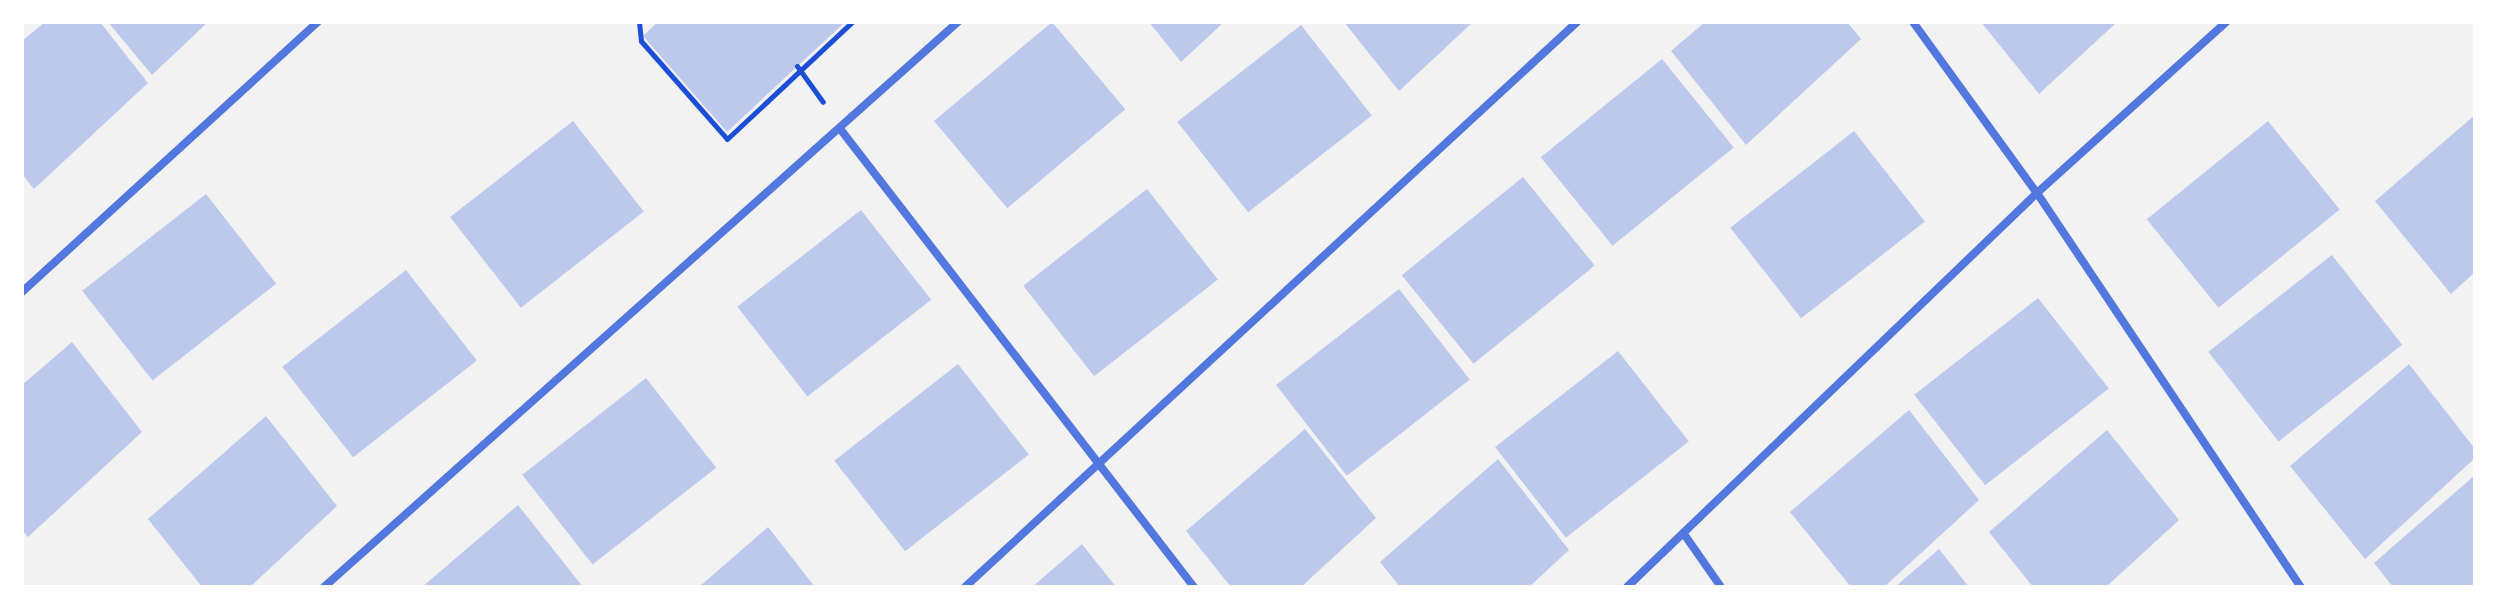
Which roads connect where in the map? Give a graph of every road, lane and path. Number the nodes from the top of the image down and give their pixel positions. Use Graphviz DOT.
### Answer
graph roads {
  1 [pos="318,22"];
  2 [pos="639,22"];
  3 [pos="852,22"];
  4 [pos="958,22"];
  5 [pos="1577,22"];
  6 [pos="1913,22"];
  7 [pos="2226,22"];
  8 [pos="841,130"];
  9 [pos="2037,193"];
  10 [pos="22,292"];
  11 [pos="1102,462"];
  12 [pos="1684,534"];
  13 [pos="324,587"];
  14 [pos="965,587"];
  15 [pos="1194,587"];
  16 [pos="1627,587"];
  17 [pos="1721,587"];
  18 [pos="2301,587"];
  1 -- 10 [label="street"];
  2 -- 3 [label="path"];
  4 -- 8 [label="street"];
  5 -- 11 [label="street"];
  6 -- 9 [label="street"];
  7 -- 9 [label="street"];
  8 -- 11 [label="street"];
  8 -- 13 [label="street"];
  9 -- 12 [label="street"];
  9 -- 18 [label="street"];
  11 -- 14 [label="street"];
  11 -- 15 [label="street"];
  12 -- 16 [label="street"];
  12 -- 17 [label="street"];
}
